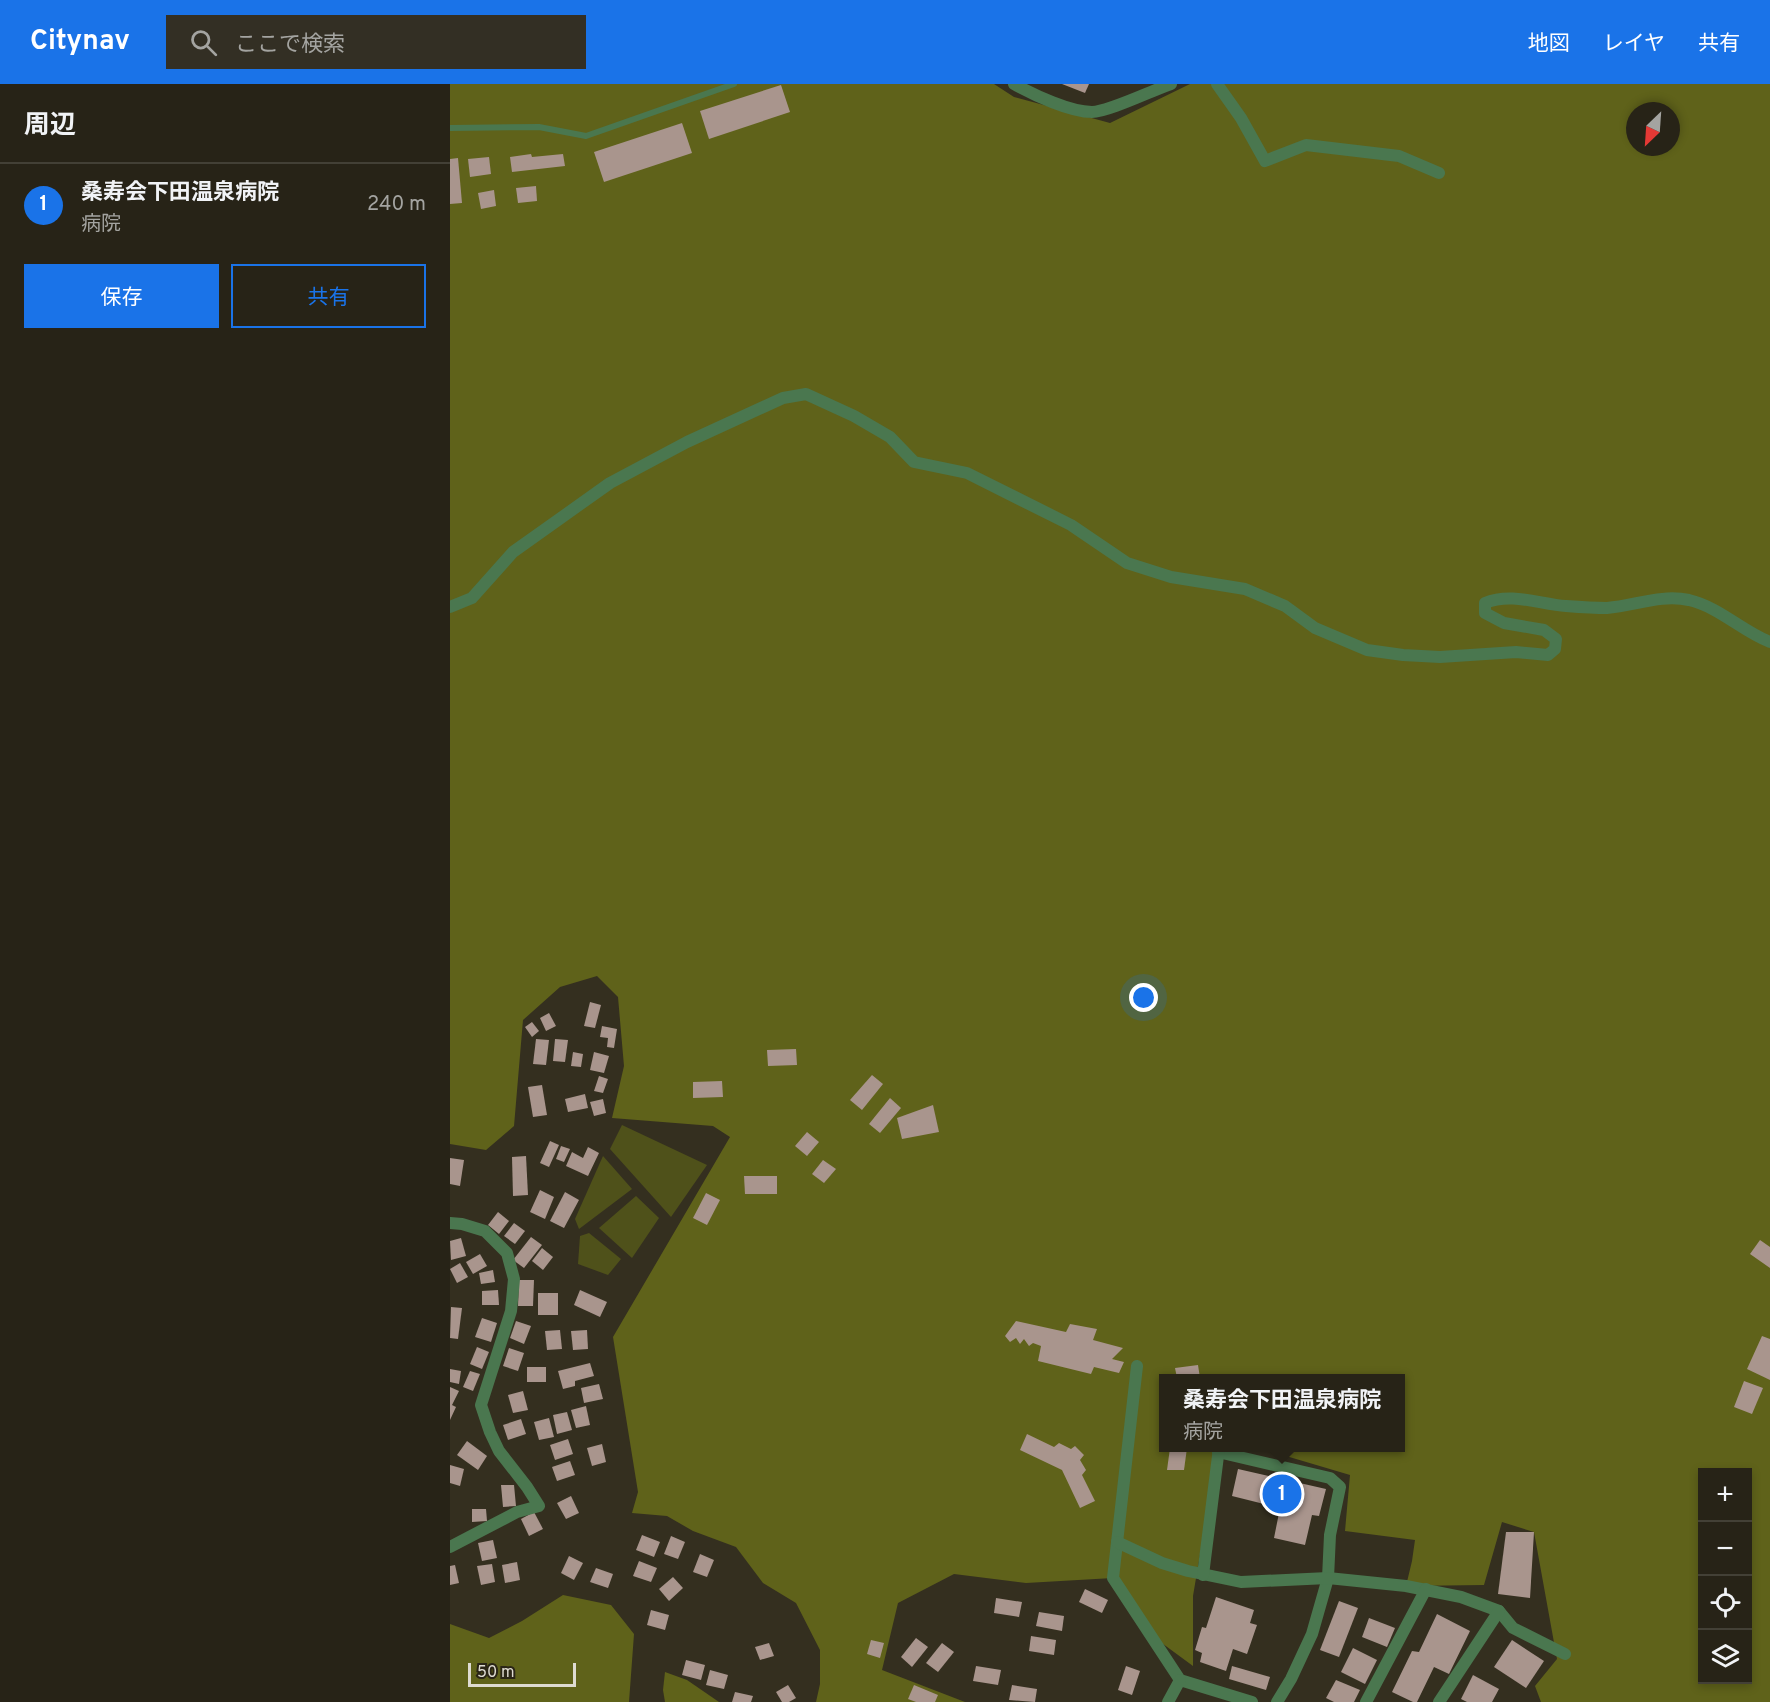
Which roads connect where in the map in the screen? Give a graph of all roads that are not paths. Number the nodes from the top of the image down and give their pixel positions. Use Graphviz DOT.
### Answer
graph roads {
  1 [pos="734,84"];
  2 [pos="1014,84"];
  3 [pos="1171,84"];
  4 [pos="1216,84"];
  5 [pos="450,128"];
  6 [pos="1439,173"];
  7 [pos="450,607"];
  8 [pos="1770,642"];
  9 [pos="450,1223"];
  10 [pos="1137,1366"];
  11 [pos="1218,1452"];
  12 [pos="1226,1452"];
  13 [pos="1117,1542"];
  14 [pos="450,1547"];
  15 [pos="1203,1575"];
  16 [pos="1328,1578"];
  17 [pos="1426,1589"];
  18 [pos="1498,1611"];
  19 [pos="1565,1654"];
  20 [pos="1180,1680"];
  21 [pos="1168,1702"];
  22 [pos="1251,1702"];
  23 [pos="1277,1702"];
  24 [pos="1366,1702"];
  25 [pos="1439,1702"];
  1 -- 5 [label="lane"];
  2 -- 3 [label="street"];
  4 -- 6 [label="street"];
  7 -- 8 [label="street"];
  9 -- 14 [label="street"];
  10 -- 13 [label="street"];
  11 -- 15 [label="street"];
  12 -- 16 [label="street"];
  13 -- 15 [label="street"];
  13 -- 20 [label="street"];
  15 -- 16 [label="street"];
  16 -- 17 [label="street"];
  16 -- 23 [label="street"];
  17 -- 18 [label="street"];
  17 -- 24 [label="street"];
  18 -- 19 [label="street"];
  18 -- 25 [label="street"];
  20 -- 21 [label="street"];
  20 -- 22 [label="street"];
}
